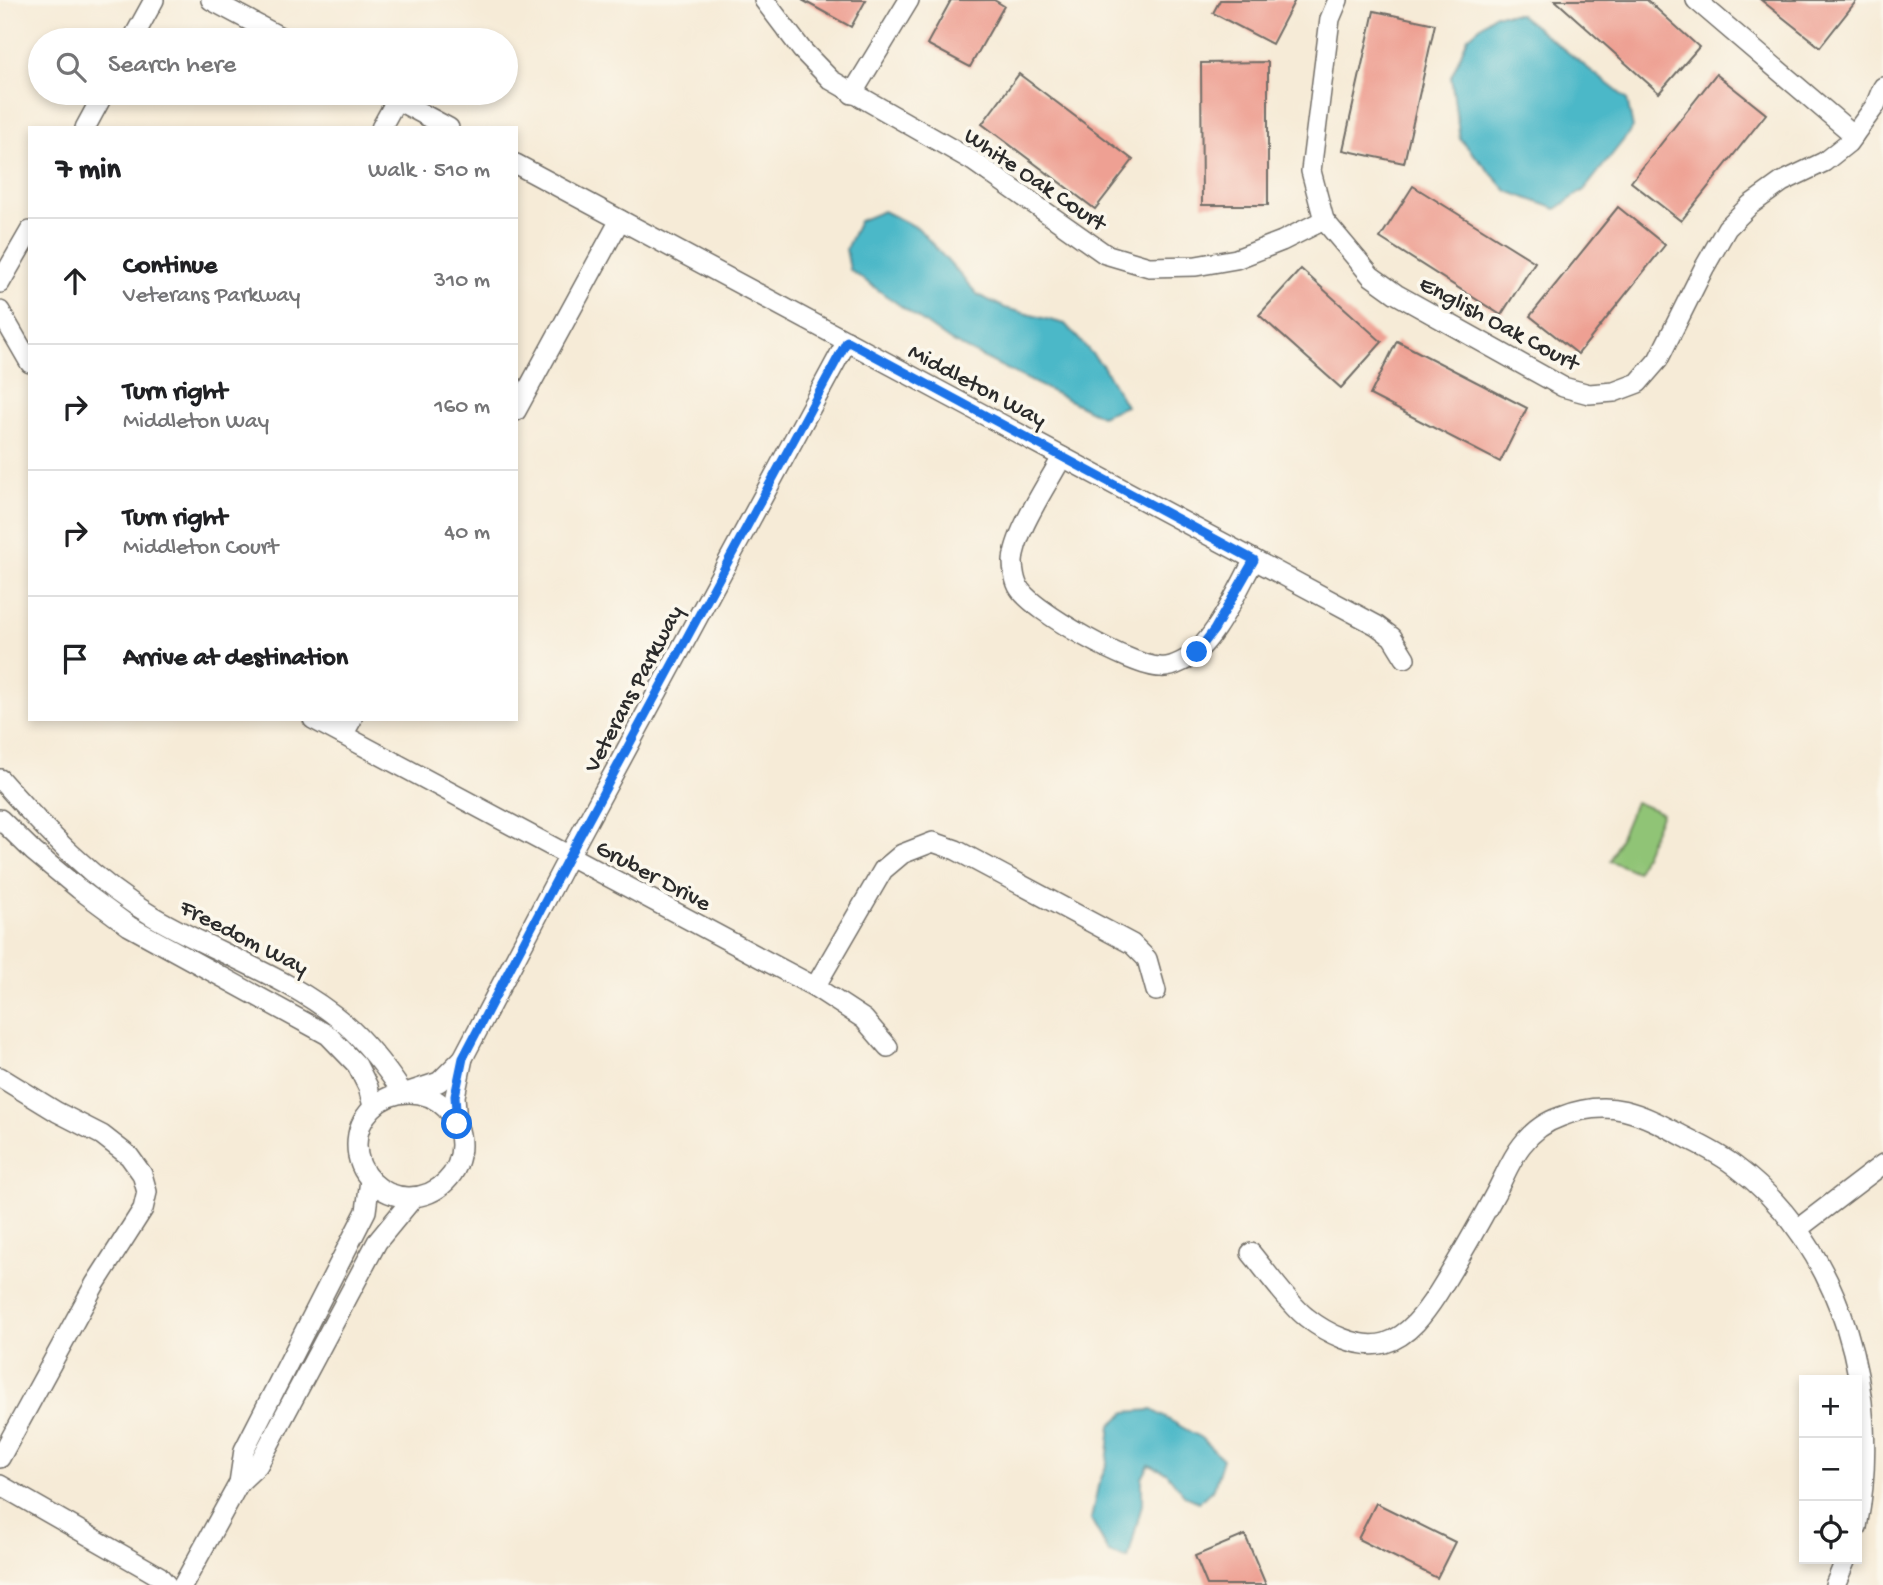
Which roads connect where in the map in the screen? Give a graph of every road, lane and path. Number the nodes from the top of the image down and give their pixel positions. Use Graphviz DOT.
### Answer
graph roads {
  1 [pos="154,0"];
  2 [pos="211,0"];
  3 [pos="764,0"];
  4 [pos="909,0"];
  5 [pos="1338,0"];
  6 [pos="1696,0"];
  7 [pos="139,28"];
  8 [pos="264,28"];
  9 [pos="1883,87"];
  10 [pos="852,94"];
  11 [pos="97,105"];
  12 [pos="387,105"];
  13 [pos="407,105"];
  14 [pos="86,126"];
  15 [pos="382,126"];
  16 [pos="445,126"];
  17 [pos="1854,135"];
  18 [pos="518,165"];
  19 [pos="620,220"];
  20 [pos="1324,220"];
  21 [pos="28,234"];
  22 [pos="0,283"];
  23 [pos="0,311"];
  24 [pos="847,341"];
  25 [pos="28,360"];
  26 [pos="518,407"];
  27 [pos="1062,457"];
  28 [pos="1254,560"];
  29 [pos="1405,658"];
  30 [pos="322,721"];
  31 [pos="347,727"];
  32 [pos="0,779"];
  33 [pos="0,819"];
  34 [pos="51,837"];
  35 [pos="34,852"];
  36 [pos="569,856"];
  37 [pos="815,987"];
  38 [pos="1156,991"];
  39 [pos="888,1047"];
  40 [pos="463,1058"];
  41 [pos="0,1077"];
  42 [pos="406,1093"];
  43 [pos="373,1106"];
  44 [pos="457,1124"];
  45 [pos="1883,1164"];
  46 [pos="370,1180"];
  47 [pos="414,1197"];
  48 [pos="1799,1228"];
  49 [pos="1251,1253"];
  50 [pos="0,1458"];
  51 [pos="239,1483"];
  52 [pos="0,1485"];
  53 [pos="1862,1502"];
  54 [pos="1844,1564"];
  55 [pos="167,1585"];
  56 [pos="183,1585"];
  57 [pos="1835,1585"];
  1 -- 7 [label="street"];
  2 -- 8 [label="street"];
  3 -- 10 [label="street, White Oak Court"];
  4 -- 10 [label="street"];
  5 -- 20 [label="street, English Oak Court"];
  6 -- 17 [label="street"];
  9 -- 17 [label="street, English Oak Court"];
  10 -- 20 [label="street, White Oak Court"];
  11 -- 14 [label="street"];
  12 -- 15 [label="street"];
  13 -- 16 [label="street"];
  17 -- 20 [label="street, English Oak Court"];
  18 -- 19 [label="street, Middleton Way"];
  19 -- 24 [label="street, Middleton Way"];
  19 -- 26 [label="street"];
  21 -- 22 [label="street"];
  23 -- 25 [label="street"];
  24 -- 27 [label="street, Middleton Way"];
  24 -- 36 [label="street, Veterans Parkway"];
  27 -- 28 [label="street, Middleton Way"];
  27 -- 28 [label="street"];
  28 -- 29 [label="street, Middleton Way"];
  30 -- 31 [label="street, Gruber Drive"];
  31 -- 36 [label="street, Gruber Drive"];
  32 -- 34 [label="street, Freedom Way"];
  33 -- 35 [label="street, Freedom Way"];
  34 -- 35 [label="street"];
  34 -- 42 [label="street, Freedom Way"];
  35 -- 43 [label="street, Freedom Way"];
  36 -- 37 [label="street, Gruber Drive"];
  36 -- 40 [label="street, Veterans Parkway"];
  37 -- 38 [label="street"];
  37 -- 39 [label="street, Gruber Drive"];
  40 -- 42 [label="street, Veterans Parkway"];
  40 -- 44 [label="street, Veterans Parkway"];
  41 -- 50 [label="street"];
  42 -- 43 [label="street"];
  42 -- 44 [label="street"];
  43 -- 46 [label="street"];
  44 -- 47 [label="street"];
  45 -- 48 [label="street"];
  46 -- 47 [label="street"];
  46 -- 51 [label="street"];
  47 -- 51 [label="street"];
  48 -- 49 [label="street"];
  48 -- 53 [label="street"];
  51 -- 56 [label="street"];
  52 -- 55 [label="street"];
  54 -- 57 [label="street"];
}
